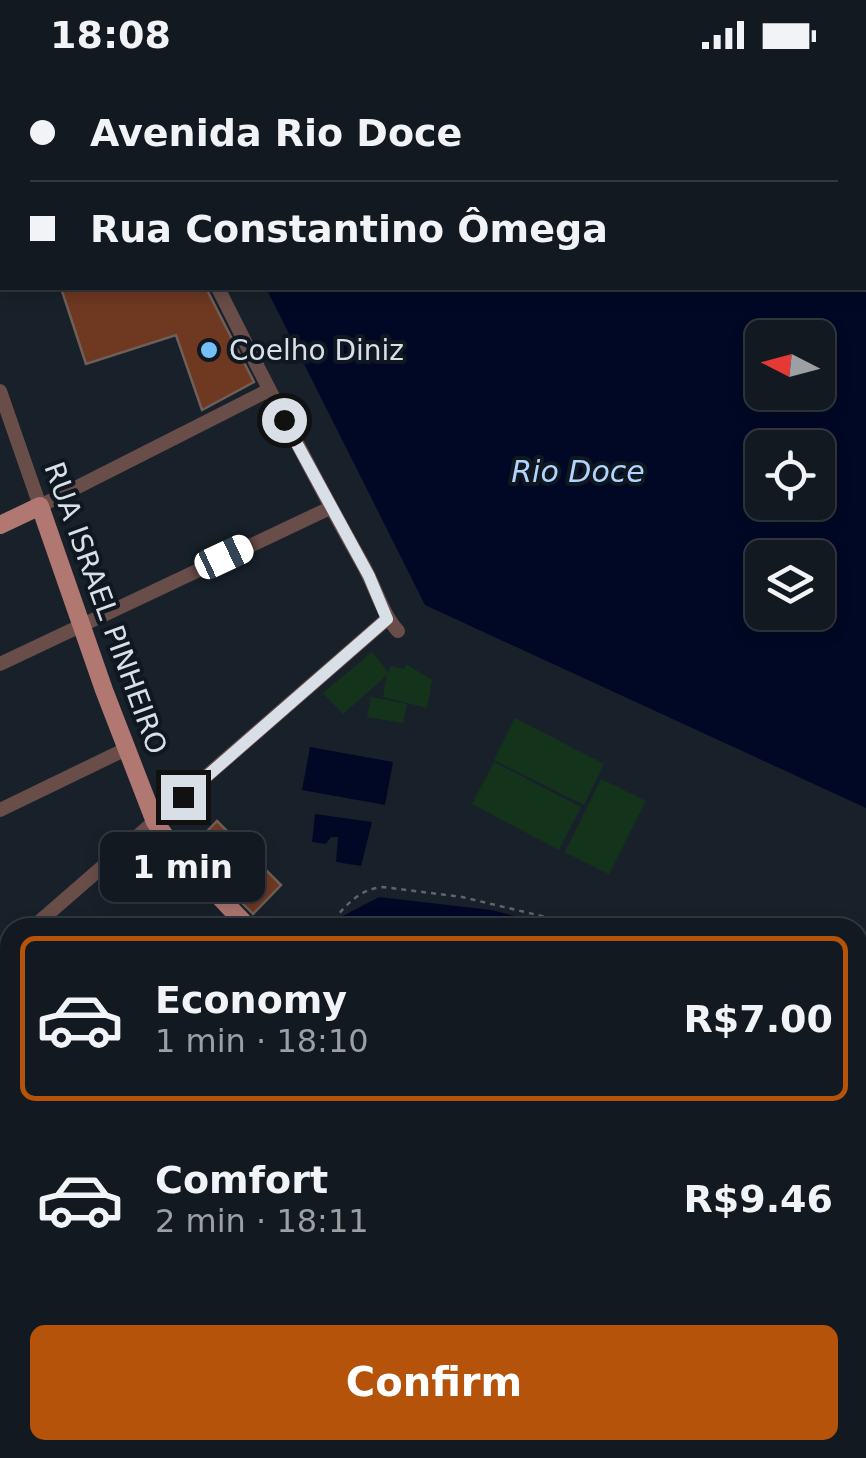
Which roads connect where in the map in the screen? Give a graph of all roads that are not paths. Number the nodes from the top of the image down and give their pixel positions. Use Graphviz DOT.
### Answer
graph roads {
  1 [pos="219,290"];
  2 [pos="0,390"];
  3 [pos="269,390"];
  4 [pos="40,506"];
  5 [pos="330,508"];
  6 [pos="0,525"];
  7 [pos="81,623"];
  8 [pos="0,664"];
  9 [pos="126,749"];
  10 [pos="0,810"];
  11 [pos="155,822"];
  12 [pos="44,918"];
  13 [pos="239,918"];
  1 -- 3 [label="street"];
  2 -- 4 [label="street, RUA ISRAEL PINHEIRO"];
  3 -- 4 [label="street"];
  3 -- 5 [label="street"];
  4 -- 6 [label="main road"];
  4 -- 7 [label="main road, RUA ISRAEL PINHEIRO"];
  5 -- 7 [label="street"];
  5 -- 11 [label="street"];
  7 -- 8 [label="street"];
  7 -- 9 [label="main road, RUA ISRAEL PINHEIRO"];
  9 -- 10 [label="street"];
  9 -- 11 [label="main road, RUA ISRAEL PINHEIRO"];
  11 -- 12 [label="street"];
  11 -- 13 [label="main road, RUA ISRAEL PINHEIRO"];
}
